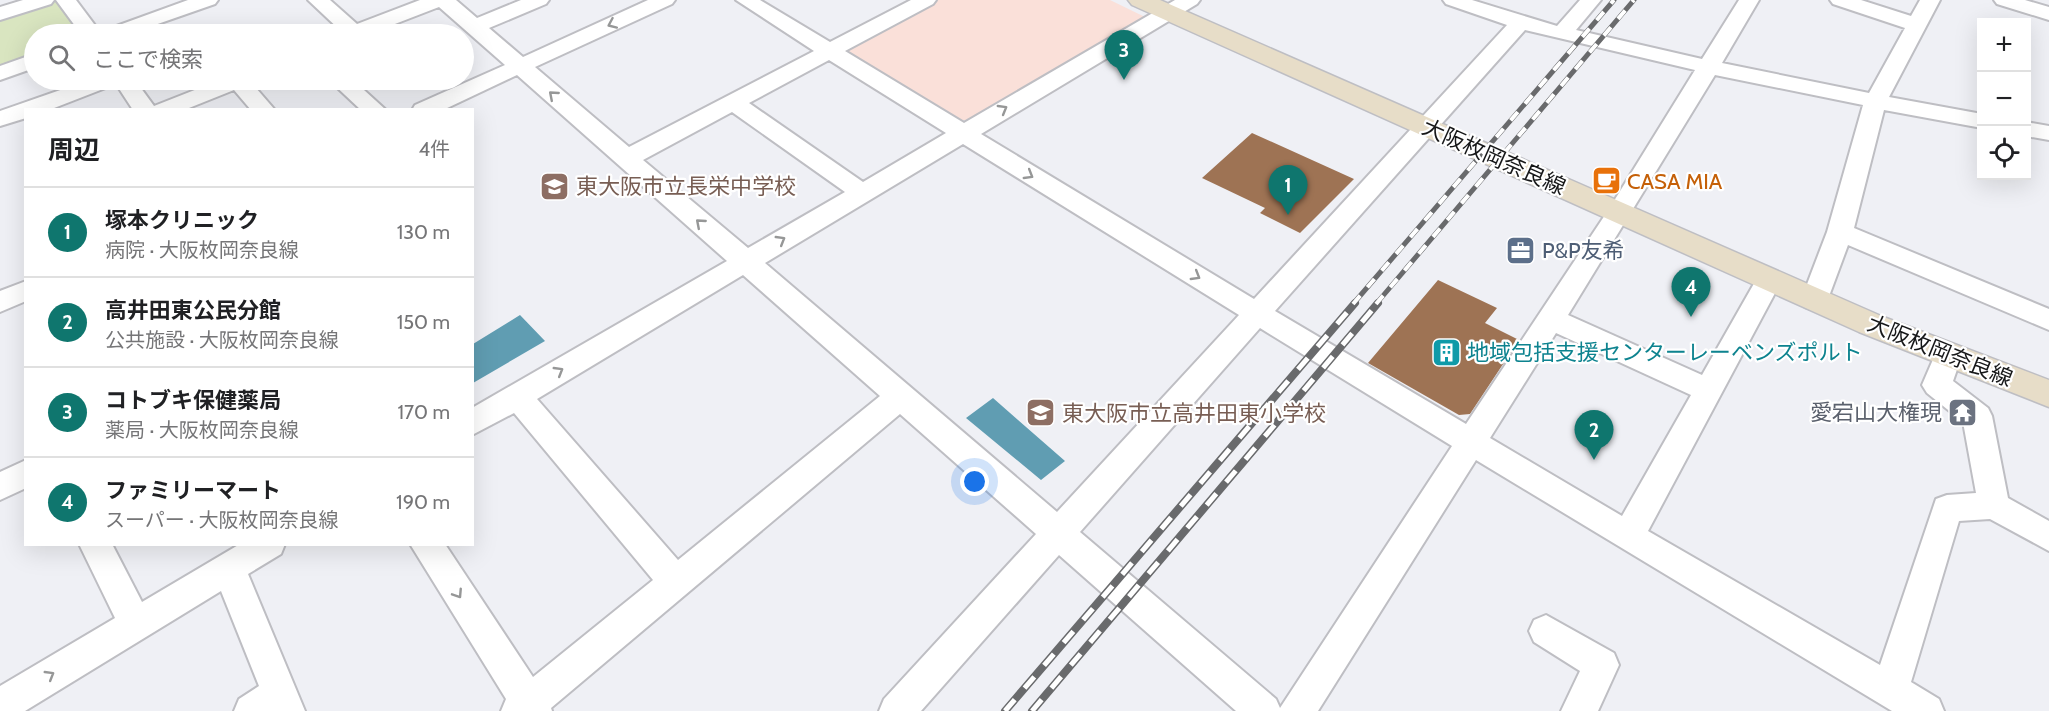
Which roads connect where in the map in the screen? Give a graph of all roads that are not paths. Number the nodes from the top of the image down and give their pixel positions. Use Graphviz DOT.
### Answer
graph roads {
  1 [pos="44,0"];
  2 [pos="66,0"];
  3 [pos="318,0"];
  4 [pos="438,0"];
  5 [pos="444,0"];
  6 [pos="539,0"];
  7 [pos="665,0"];
  8 [pos="746,0"];
  9 [pos="926,0"];
  10 [pos="1140,0"];
  11 [pos="1453,0"];
  12 [pos="1517,0"];
  13 [pos="1591,0"];
  14 [pos="1749,0"];
  15 [pos="1840,0"];
  16 [pos="1930,0"];
  17 [pos="2004,0"];
  18 [pos="203,1"];
  19 [pos="1180,6"];
  20 [pos="0,14"];
  21 [pos="2049,14"];
  22 [pos="1509,21"];
  23 [pos="84,24"];
  24 [pos="138,24"];
  25 [pos="343,24"];
  26 [pos="378,24"];
  27 [pos="472,24"];
  28 [pos="1917,25"];
  29 [pos="474,26"];
  30 [pos="481,32"];
  31 [pos="1562,33"];
  32 [pos="474,39"];
  33 [pos="831,50"];
  34 [pos="24,65"];
  35 [pos="520,66"];
  36 [pos="1710,67"];
  37 [pos="0,73"];
  38 [pos="474,87"];
  39 [pos="81,90"];
  40 [pos="131,90"];
  41 [pos="212,90"];
  42 [pos="246,90"];
  43 [pos="352,90"];
  44 [pos="467,90"];
  45 [pos="732,102"];
  46 [pos="1875,102"];
  47 [pos="31,108"];
  48 [pos="144,108"];
  49 [pos="168,108"];
  50 [pos="262,108"];
  51 [pos="373,108"];
  52 [pos="427,108"];
  53 [pos="24,111"];
  54 [pos="0,119"];
  55 [pos="1977,120"];
  56 [pos="1426,126"];
  57 [pos="2031,130"];
  58 [pos="2049,133"];
  59 [pos="961,134"];
  60 [pos="626,159"];
  61 [pos="861,192"];
  62 [pos="1619,214"];
  63 [pos="1840,232"];
  64 [pos="744,262"];
  65 [pos="1769,280"];
  66 [pos="1815,300"];
  67 [pos="1258,314"];
  68 [pos="1550,319"];
  69 [pos="2049,320"];
  70 [pos="1948,355"];
  71 [pos="1708,390"];
  72 [pos="2049,394"];
  73 [pos="517,396"];
  74 [pos="901,396"];
  75 [pos="474,422"];
  76 [pos="1471,440"];
  77 [pos="24,474"];
  78 [pos="0,487"];
  79 [pos="1994,506"];
  80 [pos="1060,532"];
  81 [pos="1628,536"];
  82 [pos="2049,537"];
  83 [pos="95,546"];
  84 [pos="266,546"];
  85 [pos="427,546"];
  86 [pos="229,569"];
  87 [pos="676,582"];
  88 [pos="136,624"];
  89 [pos="1546,631"];
  90 [pos="1890,691"];
  91 [pos="0,705"];
  92 [pos="273,705"];
  93 [pos="528,708"];
  94 [pos="897,711"];
  95 [pos="1263,711"];
  96 [pos="1297,711"];
  97 [pos="1579,711"];
  98 [pos="1926,711"];
  1 -- 20 [label="street"];
  2 -- 23 [label="street"];
  3 -- 25 [label="street"];
  4 -- 26 [label="street"];
  5 -- 27 [label="street"];
  6 -- 30 [label="street"];
  7 -- 35 [label="street, one-way"];
  8 -- 33 [label="street"];
  9 -- 33 [label="street"];
  10 -- 19 [label="main road, 大阪枚岡奈良線"];
  11 -- 22 [label="street"];
  12 -- 22 [label="street"];
  13 -- 31 [label="street"];
  14 -- 36 [label="street"];
  15 -- 28 [label="street"];
  16 -- 28 [label="street"];
  17 -- 21 [label="street"];
  18 -- 24 [label="street"];
  19 -- 56 [label="main road, 大阪枚岡奈良線"];
  59 -- 19 [label="street, one-way"];
  22 -- 31 [label="street"];
  22 -- 56 [label="street"];
  28 -- 46 [label="street"];
  29 -- 30 [label="street"];
  30 -- 32 [label="street"];
  30 -- 35 [label="street"];
  31 -- 36 [label="street"];
  33 -- 45 [label="street"];
  33 -- 59 [label="street"];
  34 -- 37 [label="street"];
  35 -- 38 [label="street"];
  60 -- 35 [label="street, one-way"];
  36 -- 46 [label="street"];
  36 -- 62 [label="street"];
  39 -- 47 [label="street"];
  40 -- 48 [label="street"];
  41 -- 49 [label="street"];
  42 -- 50 [label="street"];
  43 -- 51 [label="street"];
  44 -- 52 [label="street"];
  45 -- 60 [label="street"];
  45 -- 61 [label="street"];
  46 -- 55 [label="street"];
  46 -- 63 [label="street"];
  53 -- 54 [label="street"];
  56 -- 62 [label="main road, 大阪枚岡奈良線"];
  56 -- 67 [label="street"];
  57 -- 58 [label="street"];
  59 -- 61 [label="street"];
  59 -- 67 [label="street, one-way"];
  64 -- 60 [label="street, one-way"];
  64 -- 61 [label="street, one-way"];
  62 -- 65 [label="main road, 大阪枚岡奈良線"];
  62 -- 68 [label="street"];
  63 -- 66 [label="street"];
  63 -- 69 [label="street"];
  73 -- 64 [label="street, one-way"];
  64 -- 74 [label="street"];
  65 -- 66 [label="main road, 大阪枚岡奈良線"];
  65 -- 71 [label="street"];
  66 -- 70 [label="main road, 大阪枚岡奈良線"];
  67 -- 76 [label="street"];
  67 -- 80 [label="street"];
  68 -- 71 [label="street"];
  68 -- 76 [label="street"];
  70 -- 72 [label="main road, 大阪枚岡奈良線"];
  70 -- 79 [label="street"];
  71 -- 81 [label="street"];
  73 -- 75 [label="street"];
  73 -- 87 [label="street"];
  74 -- 80 [label="street"];
  74 -- 87 [label="street"];
  76 -- 81 [label="street"];
  76 -- 96 [label="street"];
  77 -- 78 [label="street"];
  79 -- 82 [label="street"];
  79 -- 90 [label="street"];
  80 -- 94 [label="street"];
  80 -- 95 [label="street"];
  81 -- 90 [label="street"];
  83 -- 88 [label="street"];
  84 -- 86 [label="street"];
  85 -- 93 [label="street, one-way"];
  86 -- 88 [label="street"];
  86 -- 92 [label="street"];
  87 -- 93 [label="street"];
  91 -- 88 [label="street, one-way"];
  89 -- 97 [label="street"];
  90 -- 98 [label="street"];
}
